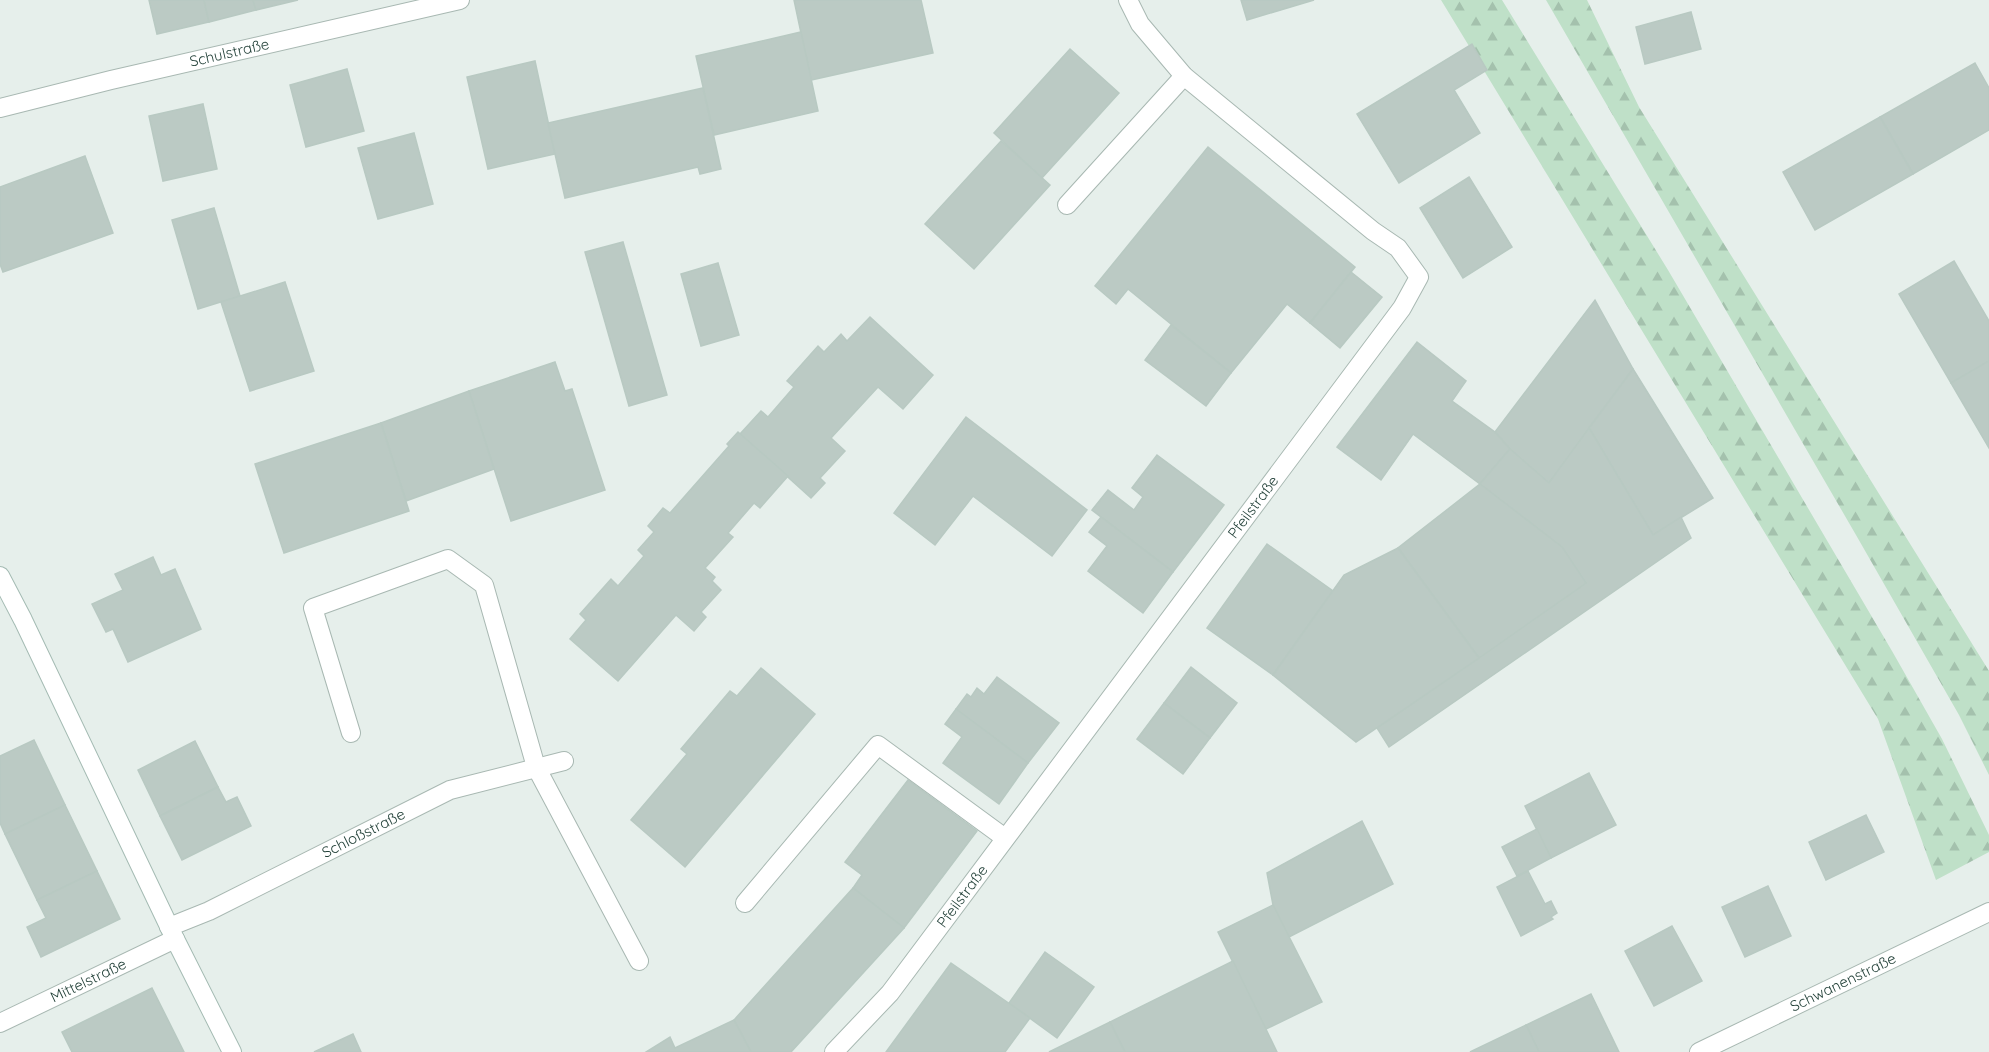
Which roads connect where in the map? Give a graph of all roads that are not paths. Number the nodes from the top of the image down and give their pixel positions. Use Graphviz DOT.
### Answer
graph roads {
  1 [pos="460,0"];
  2 [pos="1128,0"];
  3 [pos="1184,76"];
  4 [pos="0,108"];
  5 [pos="1067,205"];
  6 [pos="0,576"];
  7 [pos="351,733"];
  8 [pos="564,761"];
  9 [pos="536,767"];
  10 [pos="1005,838"];
  11 [pos="745,903"];
  12 [pos="1989,912"];
  13 [pos="172,933"];
  14 [pos="639,961"];
  15 [pos="0,1023"];
  16 [pos="232,1052"];
  17 [pos="834,1052"];
  18 [pos="1699,1052"];
  1 -- 4 [label="street, Schulstraße"];
  2 -- 3 [label="street, Pfeilstraße"];
  3 -- 5 [label="street"];
  3 -- 10 [label="street, Pfeilstraße"];
  6 -- 13 [label="street"];
  7 -- 9 [label="street"];
  8 -- 9 [label="street, Schloßstraße"];
  9 -- 13 [label="street, Schloßstraße"];
  9 -- 14 [label="street"];
  10 -- 11 [label="street"];
  10 -- 17 [label="street, Pfeilstraße"];
  12 -- 18 [label="street, Schwanenstraße"];
  13 -- 15 [label="street, Mittelstraße"];
  13 -- 16 [label="street"];
}
